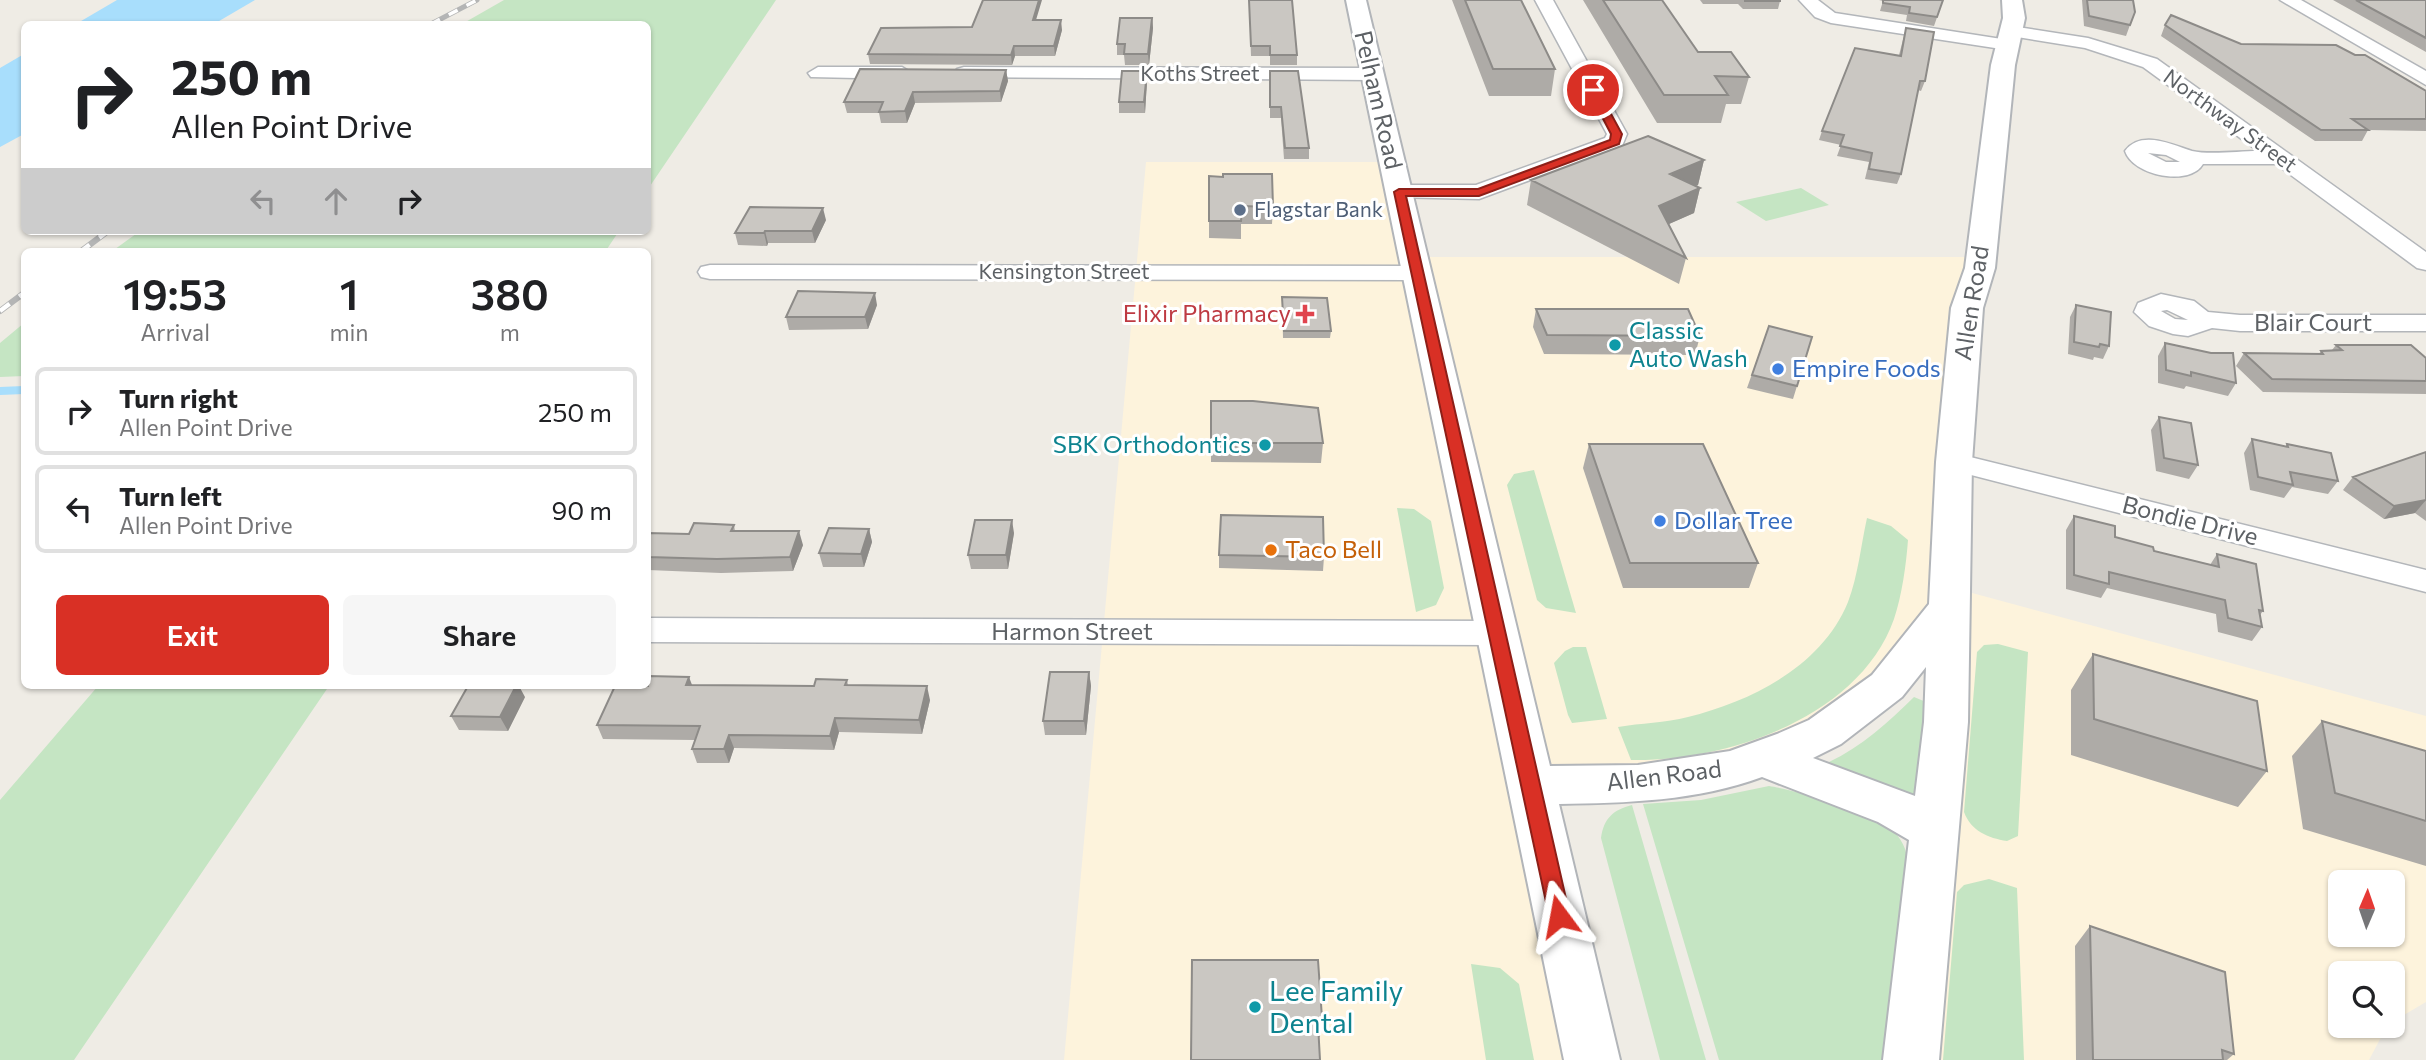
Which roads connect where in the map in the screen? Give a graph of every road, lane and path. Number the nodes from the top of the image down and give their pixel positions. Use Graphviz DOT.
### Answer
graph roads {
  1 [pos="1356,0"];
  2 [pos="1544,0"];
  3 [pos="1808,0"];
  4 [pos="2011,0"];
  5 [pos="2289,0"];
  6 [pos="2009,38"];
  7 [pos="818,73"];
  8 [pos="915,73"];
  9 [pos="943,73"];
  10 [pos="1372,74"];
  11 [pos="2426,79"];
  12 [pos="2188,157"];
  13 [pos="2281,158"];
  14 [pos="1399,192"];
  15 [pos="2426,263"];
  16 [pos="710,272"];
  17 [pos="1418,273"];
  18 [pos="2201,319"];
  19 [pos="2426,323"];
  20 [pos="1954,462"];
  21 [pos="2426,581"];
  22 [pos="1949,608"];
  23 [pos="651,630"];
  24 [pos="1496,633"];
  25 [pos="1763,758"];
  26 [pos="1530,785"];
  27 [pos="1935,831"];
  28 [pos="1592,1060"];
  29 [pos="1911,1060"];
  1 -- 10 [label="main road, Pelham Road"];
  2 -- 14 [label="street"];
  3 -- 6 [label="street, Northway Street"];
  4 -- 6 [label="main road, Allen Road"];
  5 -- 11 [label="street"];
  6 -- 13 [label="street, Northway Street"];
  6 -- 20 [label="main road, Allen Road"];
  7 -- 8 [label="street"];
  9 -- 10 [label="street, Koths Street"];
  10 -- 14 [label="main road, Pelham Road"];
  12 -- 13 [label="street"];
  13 -- 15 [label="street, Northway Street"];
  14 -- 17 [label="main road, Pelham Road"];
  16 -- 17 [label="street, Kensington Street"];
  17 -- 24 [label="main road, Pelham Road"];
  18 -- 19 [label="street, Blair Court"];
  20 -- 21 [label="street, Bondie Drive"];
  20 -- 22 [label="main road, Allen Road"];
  22 -- 25 [label="main road, Allen Road"];
  22 -- 27 [label="main road, Allen Road"];
  23 -- 24 [label="street, Harmon Street"];
  24 -- 26 [label="main road, Pelham Road"];
  25 -- 26 [label="main road, Allen Road"];
  25 -- 27 [label="main road"];
  26 -- 28 [label="main road, Pelham Road"];
  27 -- 29 [label="main road, Allen Road"];
}
